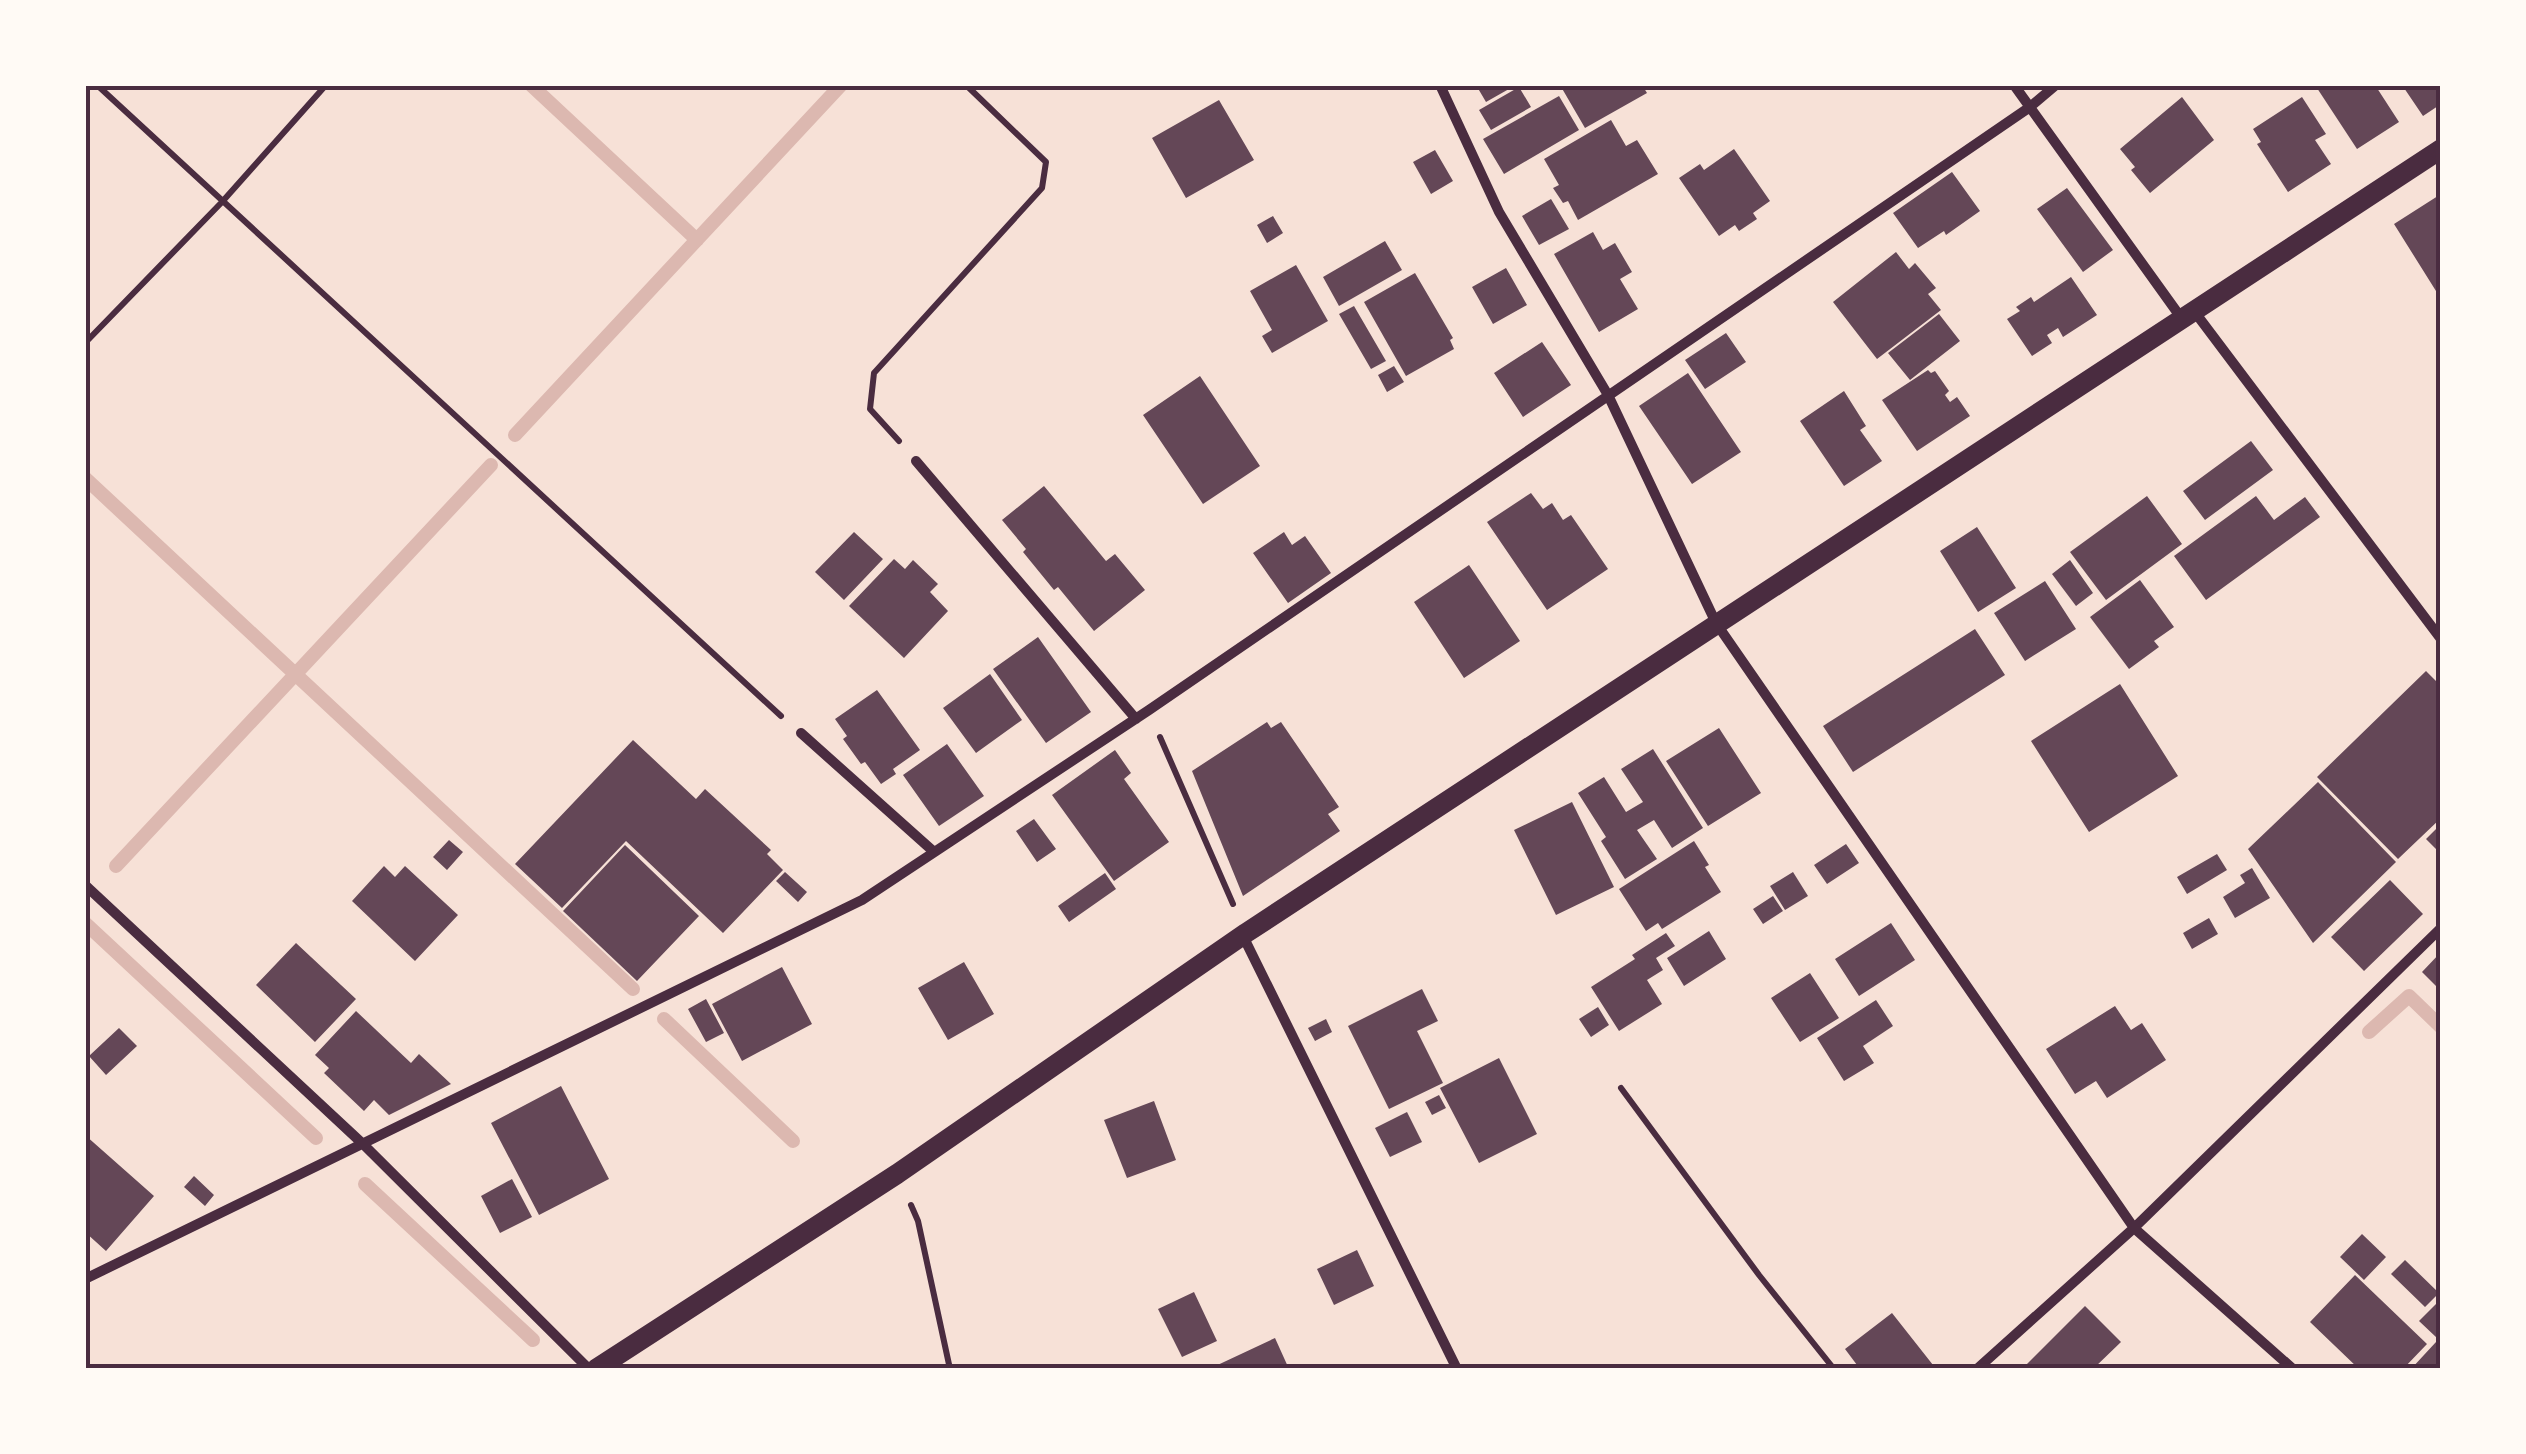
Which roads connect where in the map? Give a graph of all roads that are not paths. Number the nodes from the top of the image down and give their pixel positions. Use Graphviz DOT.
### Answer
graph roads {
  1 [pos="1440,85"];
  2 [pos="2014,85"];
  3 [pos="2056,85"];
  4 [pos="2030,106"];
  5 [pos="2441,149"];
  6 [pos="2188,314"];
  7 [pos="1608,394"];
  8 [pos="916,461"];
  9 [pos="1716,622"];
  10 [pos="2441,639"];
  11 [pos="1136,719"];
  12 [pos="801,733"];
  13 [pos="933,851"];
  14 [pos="85,885"];
  15 [pos="2441,928"];
  16 [pos="1244,934"];
  17 [pos="364,1145"];
  18 [pos="2134,1228"];
  19 [pos="85,1279"];
  20 [pos="589,1369"];
  21 [pos="596,1369"];
  22 [pos="1456,1369"];
  23 [pos="1977,1369"];
  24 [pos="2294,1369"];
  1 -- 7 [label="street"];
  2 -- 4 [label="street"];
  3 -- 4 [label="street"];
  4 -- 6 [label="street"];
  4 -- 7 [label="street"];
  5 -- 6 [label="main road"];
  6 -- 9 [label="main road"];
  6 -- 10 [label="street"];
  7 -- 9 [label="street"];
  7 -- 11 [label="street"];
  8 -- 11 [label="street"];
  9 -- 16 [label="main road"];
  9 -- 18 [label="street"];
  11 -- 13 [label="street"];
  12 -- 13 [label="street"];
  13 -- 17 [label="street"];
  14 -- 17 [label="street"];
  15 -- 18 [label="street"];
  16 -- 21 [label="main road"];
  16 -- 22 [label="street"];
  17 -- 19 [label="street"];
  17 -- 20 [label="street"];
  18 -- 23 [label="street"];
  18 -- 24 [label="street"];
}
